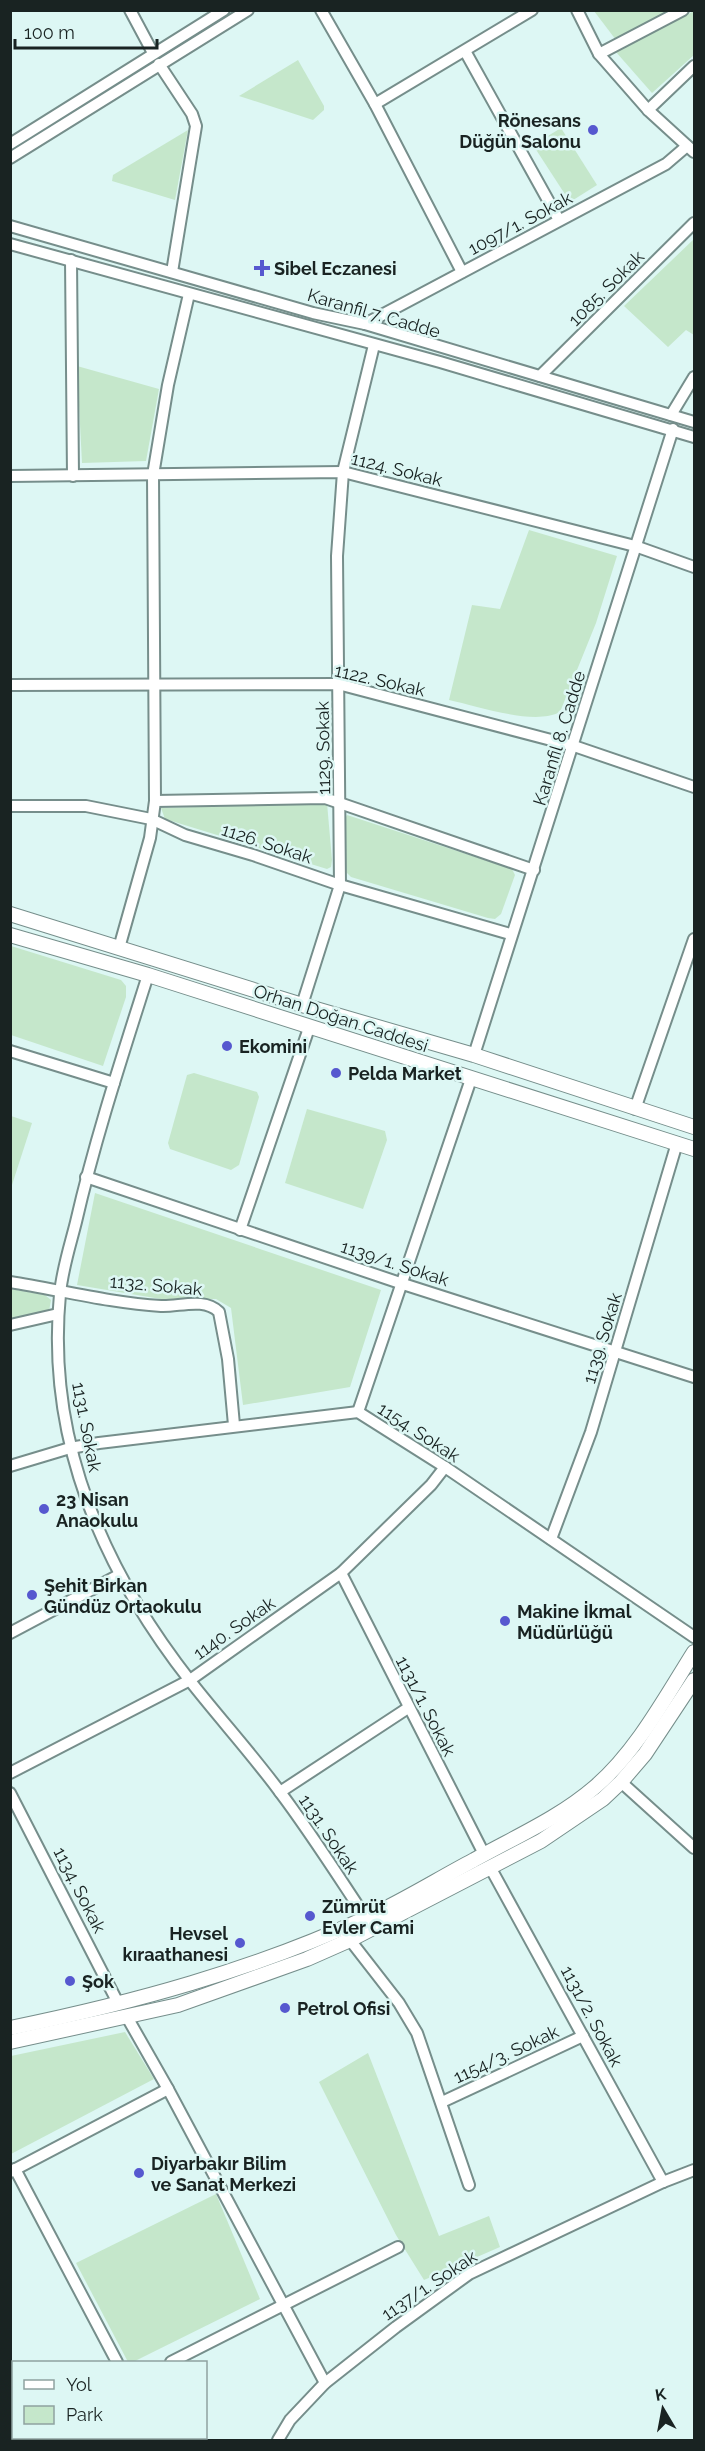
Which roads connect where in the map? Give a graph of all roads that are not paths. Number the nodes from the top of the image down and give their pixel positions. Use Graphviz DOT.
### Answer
graph roads {
  1 [pos="130,10"];
  2 [pos="224,10"];
  3 [pos="248,10"];
  4 [pos="321,10"];
  5 [pos="532,10"];
  6 [pos="577,10"];
  7 [pos="683,10"];
  8 [pos="465,51"];
  9 [pos="153,53"];
  10 [pos="599,54"];
  11 [pos="159,64"];
  12 [pos="694,66"];
  13 [pos="375,104"];
  14 [pos="648,110"];
  15 [pos="10,144"];
  16 [pos="691,149"];
  17 [pos="10,158"];
  18 [pos="559,220"];
  19 [pos="694,223"];
  20 [pos="10,226"];
  21 [pos="10,244"];
  22 [pos="71,260"];
  23 [pos="172,272"];
  24 [pos="462,272"];
  25 [pos="189,294"];
  26 [pos="365,324"];
  27 [pos="374,345"];
  28 [pos="540,376"];
  29 [pos="694,377"];
  30 [pos="671,415"];
  31 [pos="694,422"];
  32 [pos="673,429"];
  33 [pos="694,437"];
  34 [pos="343,472"];
  35 [pos="153,475"];
  36 [pos="10,476"];
  37 [pos="73,476"];
  38 [pos="635,546"];
  39 [pos="694,567"];
  40 [pos="156,684"];
  41 [pos="338,684"];
  42 [pos="10,685"];
  43 [pos="574,746"];
  44 [pos="694,787"];
  45 [pos="155,801"];
  46 [pos="340,804"];
  47 [pos="10,806"];
  48 [pos="151,819"];
  49 [pos="534,870"];
  50 [pos="340,885"];
  51 [pos="10,914"];
  52 [pos="10,934"];
  53 [pos="510,934"];
  54 [pos="694,939"];
  55 [pos="119,948"];
  56 [pos="148,975"];
  57 [pos="302,1005"];
  58 [pos="309,1028"];
  59 [pos="10,1051"];
  60 [pos="474,1055"];
  61 [pos="471,1079"];
  62 [pos="114,1083"];
  63 [pos="635,1109"];
  64 [pos="694,1127"];
  65 [pos="677,1143"];
  66 [pos="694,1149"];
  67 [pos="86,1177"];
  68 [pos="240,1230"];
  69 [pos="10,1282"];
  70 [pos="403,1284"];
  71 [pos="60,1290"];
  72 [pos="58,1314"];
  73 [pos="10,1324"];
  74 [pos="616,1350"];
  75 [pos="694,1377"];
  76 [pos="358,1412"];
  77 [pos="234,1425"];
  78 [pos="70,1448"];
  79 [pos="10,1466"];
  80 [pos="445,1467"];
  81 [pos="551,1539"];
  82 [pos="341,1573"];
  83 [pos="119,1575"];
  84 [pos="10,1633"];
  85 [pos="694,1637"];
  86 [pos="694,1652"];
  87 [pos="190,1680"];
  88 [pos="694,1680"];
  89 [pos="408,1708"];
  90 [pos="10,1773"];
  91 [pos="621,1782"];
  92 [pos="280,1792"];
  93 [pos="10,1793"];
  94 [pos="694,1848"];
  95 [pos="487,1861"];
  96 [pos="366,1918"];
  97 [pos="350,1940"];
  98 [pos="118,2004"];
  99 [pos="127,2017"];
  100 [pos="10,2028"];
  101 [pos="584,2036"];
  102 [pos="10,2042"];
  103 [pos="168,2089"];
  104 [pos="442,2102"];
  105 [pos="694,2170"];
  106 [pos="13,2171"];
  107 [pos="663,2182"];
  108 [pos="469,2185"];
  109 [pos="398,2247"];
  110 [pos="282,2305"];
  111 [pos="116,2361"];
  112 [pos="173,2361"];
  113 [pos="325,2384"];
  114 [pos="278,2440"];
  1 -- 9 [label="street"];
  2 -- 9 [label="street"];
  3 -- 11 [label="street"];
  4 -- 13 [label="street"];
  5 -- 8 [label="street"];
  6 -- 10 [label="street"];
  7 -- 10 [label="street"];
  8 -- 13 [label="street"];
  8 -- 18 [label="street"];
  9 -- 15 [label="street"];
  10 -- 14 [label="street"];
  11 -- 17 [label="street"];
  11 -- 23 [label="street"];
  12 -- 14 [label="street"];
  13 -- 24 [label="street"];
  14 -- 16 [label="street"];
  16 -- 18 [label="street, 1097/1. Sokak"];
  18 -- 24 [label="street, 1097/1. Sokak"];
  19 -- 28 [label="street, 1085. Sokak"];
  20 -- 23 [label="street, Karanfil 7. Cadde"];
  21 -- 22 [label="street, Karanfil 7. Cadde"];
  22 -- 25 [label="street, Karanfil 7. Cadde"];
  22 -- 37 [label="street"];
  23 -- 26 [label="street, Karanfil 7. Cadde"];
  24 -- 26 [label="street, 1097/1. Sokak"];
  25 -- 27 [label="street, Karanfil 7. Cadde"];
  25 -- 35 [label="street"];
  26 -- 28 [label="street, Karanfil 7. Cadde"];
  27 -- 32 [label="street, Karanfil 7. Cadde"];
  27 -- 34 [label="street, 1129. Sokak"];
  28 -- 30 [label="street, Karanfil 7. Cadde"];
  29 -- 30 [label="street"];
  30 -- 31 [label="street, Karanfil 7. Cadde"];
  32 -- 33 [label="street, Karanfil 7. Cadde"];
  32 -- 38 [label="street, Karanfil 8. Cadde"];
  34 -- 35 [label="street, 1124. Sokak"];
  34 -- 38 [label="street, 1124. Sokak"];
  34 -- 41 [label="street, 1129. Sokak"];
  35 -- 37 [label="street, 1124. Sokak"];
  35 -- 40 [label="street"];
  36 -- 37 [label="street, 1124. Sokak"];
  38 -- 39 [label="street, 1124. Sokak"];
  38 -- 43 [label="street, Karanfil 8. Cadde"];
  40 -- 41 [label="street, 1122. Sokak"];
  40 -- 42 [label="street, 1122. Sokak"];
  40 -- 45 [label="street"];
  41 -- 43 [label="street, 1122. Sokak"];
  41 -- 46 [label="street, 1129. Sokak"];
  43 -- 44 [label="street, 1122. Sokak"];
  43 -- 49 [label="street, Karanfil 8. Cadde"];
  45 -- 46 [label="street"];
  45 -- 48 [label="street"];
  46 -- 49 [label="street"];
  46 -- 50 [label="street, 1129. Sokak"];
  47 -- 48 [label="street, 1126. Sokak"];
  48 -- 50 [label="street, 1126. Sokak"];
  48 -- 55 [label="street"];
  49 -- 53 [label="street, Karanfil 8. Cadde"];
  50 -- 53 [label="street, 1126. Sokak"];
  50 -- 57 [label="street, 1129. Sokak"];
  51 -- 55 [label="main road"];
  52 -- 56 [label="main road, Orhan Doğan Caddesi"];
  53 -- 60 [label="street, Karanfil 8. Cadde"];
  54 -- 63 [label="street"];
  55 -- 57 [label="main road"];
  56 -- 58 [label="main road, Orhan Doğan Caddesi"];
  56 -- 62 [label="street, 1131. Sokak"];
  57 -- 60 [label="main road"];
  58 -- 61 [label="main road, Orhan Doğan Caddesi"];
  58 -- 68 [label="street"];
  59 -- 62 [label="street"];
  60 -- 63 [label="main road"];
  61 -- 65 [label="main road, Orhan Doğan Caddesi"];
  61 -- 70 [label="street"];
  62 -- 67 [label="street, 1131. Sokak"];
  63 -- 64 [label="main road"];
  65 -- 66 [label="main road, Orhan Doğan Caddesi"];
  65 -- 74 [label="street, 1139. Sokak"];
  67 -- 68 [label="street, 1139/1. Sokak"];
  67 -- 71 [label="street, 1131. Sokak"];
  68 -- 70 [label="street, 1139/1. Sokak"];
  69 -- 71 [label="street, 1132. Sokak"];
  70 -- 74 [label="street, 1139/1. Sokak"];
  70 -- 76 [label="street"];
  71 -- 72 [label="street, 1131. Sokak"];
  71 -- 77 [label="street, 1132. Sokak"];
  72 -- 73 [label="street"];
  72 -- 78 [label="street, 1131. Sokak"];
  74 -- 75 [label="street, 1139/1. Sokak"];
  74 -- 81 [label="street, 1139. Sokak"];
  76 -- 77 [label="street, 1154. Sokak"];
  76 -- 80 [label="street, 1154. Sokak"];
  77 -- 78 [label="street, 1154. Sokak"];
  78 -- 79 [label="street, 1154. Sokak"];
  78 -- 83 [label="street, 1131. Sokak"];
  80 -- 81 [label="street, 1154. Sokak"];
  80 -- 82 [label="street, 1140. Sokak"];
  81 -- 85 [label="street, 1154. Sokak"];
  82 -- 87 [label="street, 1140. Sokak"];
  82 -- 89 [label="street, 1131/1. Sokak"];
  83 -- 84 [label="street"];
  83 -- 87 [label="street, 1131. Sokak"];
  86 -- 95 [label="main road"];
  87 -- 90 [label="street, 1140. Sokak"];
  87 -- 92 [label="street, 1131. Sokak"];
  88 -- 91 [label="main road"];
  89 -- 92 [label="street"];
  89 -- 95 [label="street, 1131/1. Sokak"];
  91 -- 94 [label="street"];
  91 -- 95 [label="main road"];
  92 -- 96 [label="street, 1131. Sokak"];
  93 -- 98 [label="street, 1134. Sokak"];
  95 -- 96 [label="main road"];
  95 -- 97 [label="main road"];
  95 -- 101 [label="street, 1131/2. Sokak"];
  96 -- 98 [label="main road"];
  97 -- 99 [label="main road"];
  97 -- 104 [label="street"];
  98 -- 100 [label="main road"];
  99 -- 102 [label="main road"];
  99 -- 103 [label="street"];
  101 -- 104 [label="street, 1154/3. Sokak"];
  101 -- 107 [label="street, 1131/2. Sokak"];
  103 -- 106 [label="street"];
  103 -- 110 [label="street"];
  104 -- 108 [label="street"];
  105 -- 107 [label="street, 1137/1. Sokak"];
  106 -- 111 [label="street"];
  107 -- 113 [label="street, 1137/1. Sokak"];
  109 -- 110 [label="street"];
  110 -- 112 [label="street"];
  110 -- 113 [label="street"];
  113 -- 114 [label="street, 1137/1. Sokak"];
}
